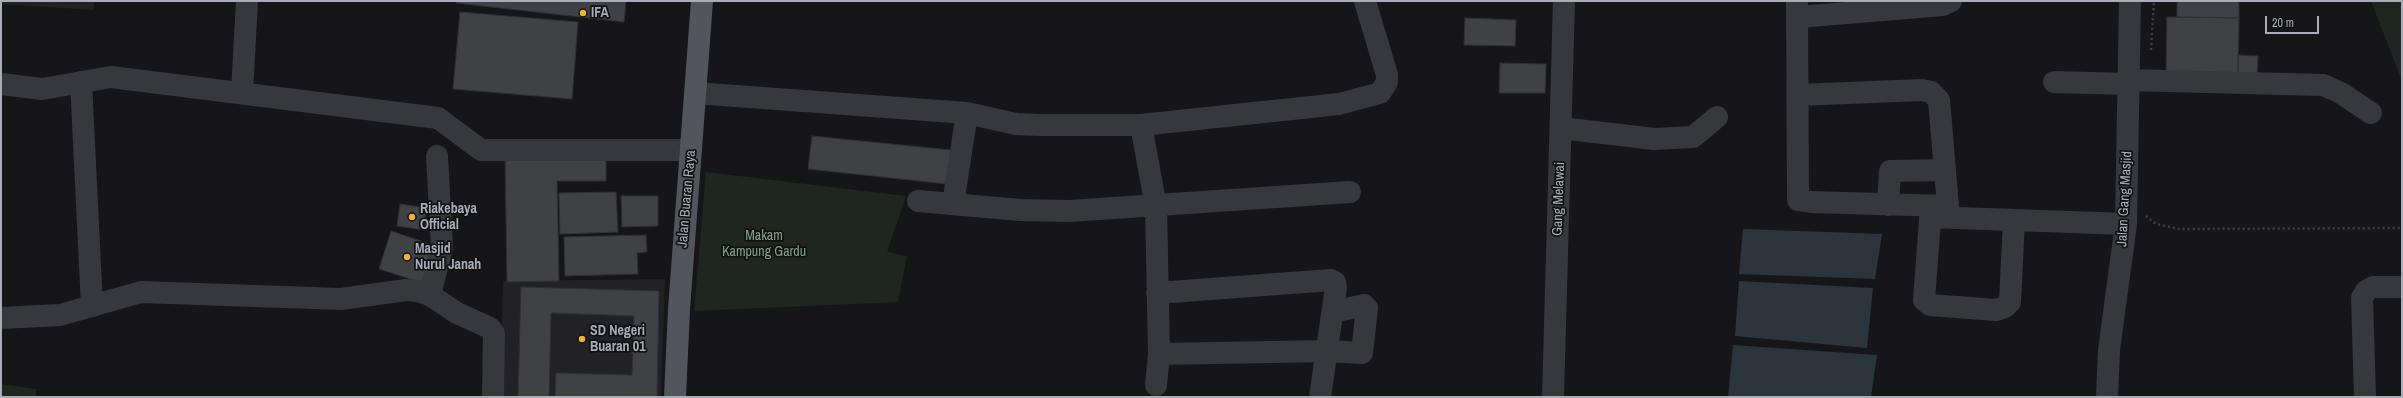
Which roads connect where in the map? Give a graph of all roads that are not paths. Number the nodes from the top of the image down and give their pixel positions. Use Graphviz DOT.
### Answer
graph roads {
  1 [pos="247,1"];
  2 [pos="702,1"];
  3 [pos="1365,1"];
  4 [pos="1564,1"];
  5 [pos="1951,1"];
  6 [pos="2130,1"];
  7 [pos="1797,9"];
  8 [pos="2136,81"];
  9 [pos="81,82"];
  10 [pos="2054,82"];
  11 [pos="1,84"];
  12 [pos="242,92"];
  13 [pos="695,93"];
  14 [pos="1798,95"];
  15 [pos="967,113"];
  16 [pos="2370,113"];
  17 [pos="1717,117"];
  18 [pos="1141,125"];
  19 [pos="1561,128"];
  20 [pos="691,150"];
  21 [pos="437,156"];
  22 [pos="1945,170"];
  23 [pos="1350,192"];
  24 [pos="918,201"];
  25 [pos="953,204"];
  26 [pos="1888,205"];
  27 [pos="1156,207"];
  28 [pos="1931,212"];
  29 [pos="2014,220"];
  30 [pos="2126,224"];
  31 [pos="2402,287"];
  32 [pos="1157,293"];
  33 [pos="430,295"];
  34 [pos="92,306"];
  35 [pos="1333,312"];
  36 [pos="1,318"];
  37 [pos="1326,351"];
  38 [pos="1159,354"];
  39 [pos="1156,385"];
  40 [pos="493,397"];
  41 [pos="675,397"];
  42 [pos="1320,397"];
  43 [pos="1553,397"];
  44 [pos="2107,397"];
  45 [pos="2365,397"];
  1 -- 12 [label="street"];
  2 -- 13 [label="main road, Jalan Buaran Raya"];
  3 -- 18 [label="street"];
  4 -- 19 [label="street, Gang Melawai"];
  5 -- 7 [label="street"];
  6 -- 8 [label="street, Jalan Gang Masjid"];
  7 -- 14 [label="street"];
  8 -- 10 [label="street"];
  8 -- 16 [label="street"];
  8 -- 30 [label="street, Jalan Gang Masjid"];
  9 -- 11 [label="street"];
  9 -- 12 [label="street"];
  9 -- 34 [label="street"];
  12 -- 20 [label="street"];
  13 -- 15 [label="street"];
  13 -- 20 [label="main road, Jalan Buaran Raya"];
  14 -- 22 [label="street"];
  14 -- 26 [label="street"];
  15 -- 18 [label="street"];
  15 -- 25 [label="street"];
  17 -- 19 [label="street"];
  18 -- 27 [label="street"];
  19 -- 43 [label="street, Gang Melawai"];
  20 -- 41 [label="main road, Jalan Buaran Raya"];
  21 -- 33 [label="street"];
  22 -- 26 [label="street"];
  22 -- 28 [label="street"];
  23 -- 27 [label="street"];
  24 -- 25 [label="street"];
  25 -- 27 [label="street"];
  26 -- 28 [label="street"];
  27 -- 32 [label="street"];
  28 -- 29 [label="street"];
  28 -- 29 [label="street"];
  29 -- 30 [label="street"];
  30 -- 44 [label="street, Jalan Gang Masjid"];
  31 -- 45 [label="street"];
  32 -- 35 [label="street"];
  32 -- 38 [label="street"];
  33 -- 34 [label="street"];
  33 -- 40 [label="street"];
  34 -- 36 [label="street"];
  35 -- 37 [label="street"];
  35 -- 37 [label="street"];
  37 -- 38 [label="street"];
  37 -- 42 [label="street"];
  38 -- 39 [label="street"];
}
